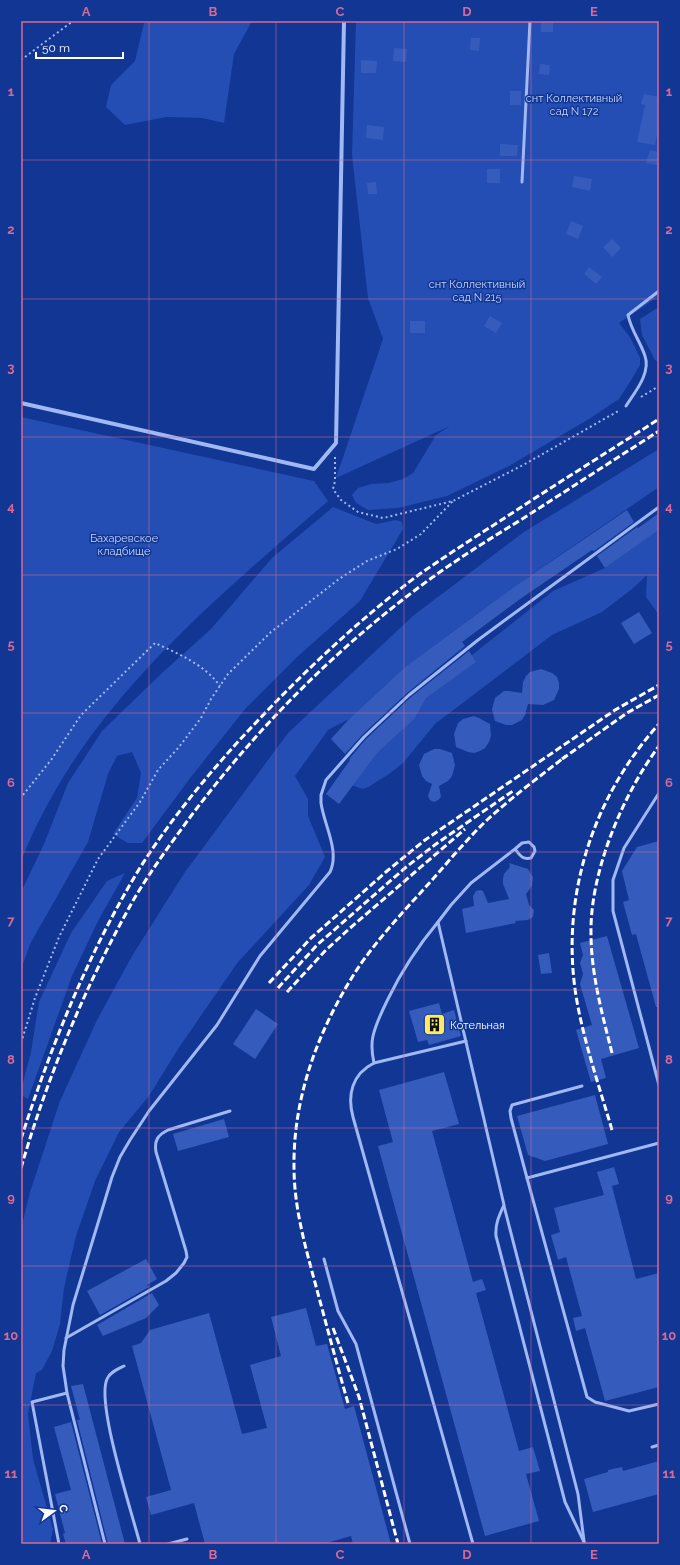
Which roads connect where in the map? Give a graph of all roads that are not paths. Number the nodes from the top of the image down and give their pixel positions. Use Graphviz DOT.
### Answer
graph roads {
  1 [pos="344,21"];
  2 [pos="530,21"];
  3 [pos="522,182"];
  4 [pos="659,291"];
  5 [pos="21,403"];
  6 [pos="626,406"];
  7 [pos="659,507"];
  8 [pos="659,793"];
  9 [pos="515,849"];
  10 [pos="438,922"];
  11 [pos="466,1041"];
  12 [pos="374,1063"];
  13 [pos="659,1085"];
  14 [pos="582,1086"];
  15 [pos="230,1111"];
  16 [pos="659,1143"];
  17 [pos="527,1178"];
  18 [pos="504,1205"];
  19 [pos="324,1259"];
  20 [pos="66,1338"];
  21 [pos="124,1366"];
  22 [pos="67,1393"];
  23 [pos="659,1404"];
  24 [pos="659,1445"];
  25 [pos="652,1447"];
  26 [pos="187,1539"];
  27 [pos="59,1544"];
  28 [pos="105,1544"];
  29 [pos="140,1544"];
  30 [pos="168,1544"];
  31 [pos="410,1544"];
  32 [pos="473,1544"];
  33 [pos="584,1544"];
  1 -- 5 [label="street"];
  2 -- 3 [label="lane"];
  4 -- 6 [label="lane"];
  7 -- 20 [label="lane"];
  8 -- 13 [label="lane"];
  9 -- 9 [label="lane"];
  9 -- 10 [label="lane"];
  10 -- 11 [label="lane"];
  10 -- 12 [label="lane"];
  11 -- 12 [label="lane"];
  11 -- 18 [label="lane"];
  12 -- 32 [label="lane"];
  14 -- 17 [label="lane"];
  15 -- 20 [label="lane"];
  16 -- 17 [label="lane"];
  17 -- 23 [label="lane"];
  18 -- 33 [label="lane"];
  18 -- 33 [label="lane"];
  19 -- 31 [label="lane"];
  20 -- 22 [label="lane"];
  21 -- 29 [label="lane"];
  22 -- 27 [label="lane"];
  22 -- 28 [label="lane"];
  24 -- 25 [label="lane"];
  26 -- 30 [label="lane"];
}
